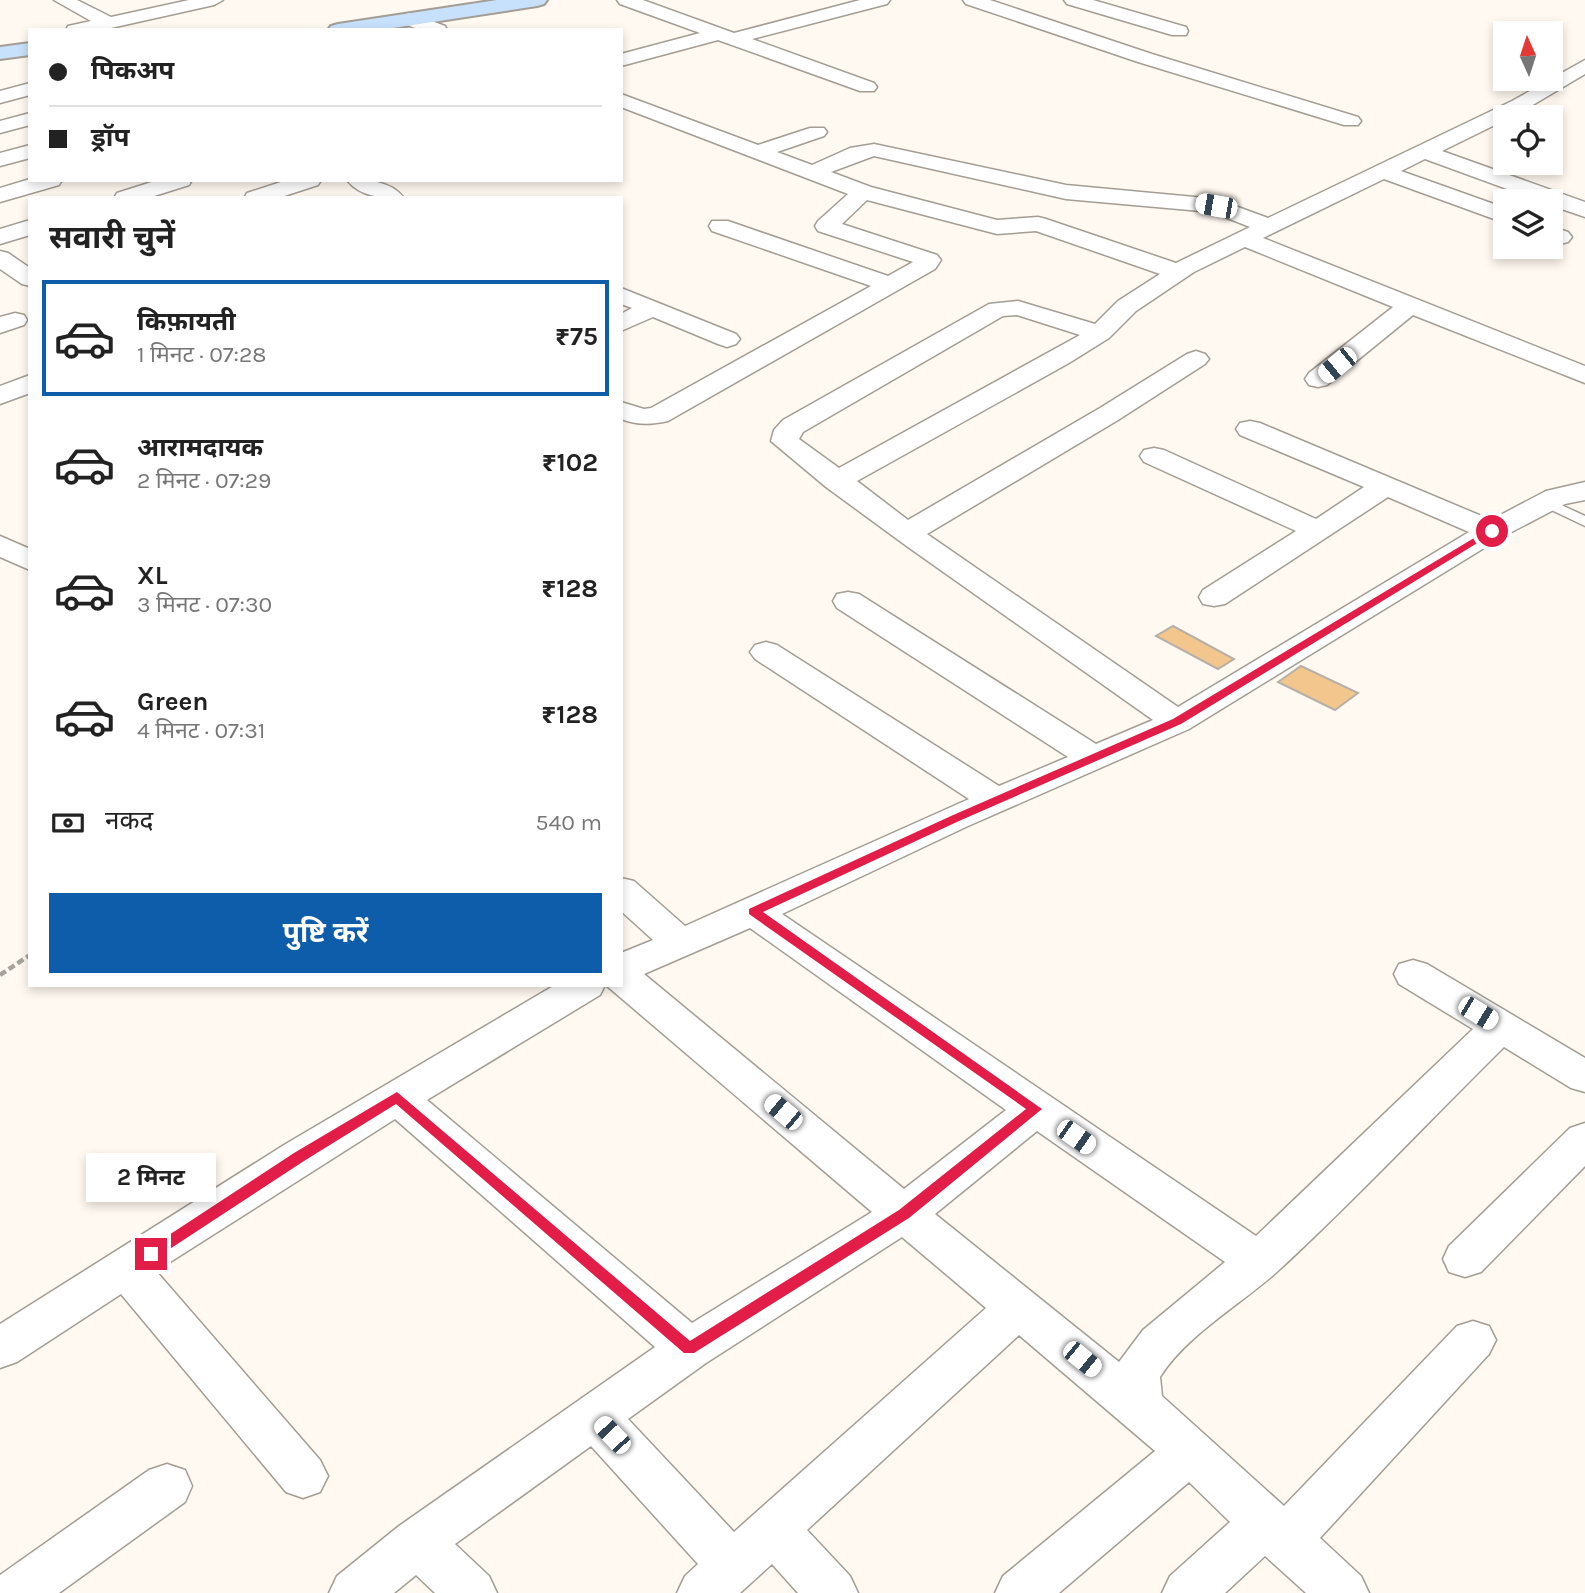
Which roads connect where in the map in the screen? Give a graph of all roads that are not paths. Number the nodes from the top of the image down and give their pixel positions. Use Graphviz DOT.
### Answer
graph roads {
  1 [pos="63,0"];
  2 [pos="214,0"];
  3 [pos="537,0"];
  4 [pos="626,0"];
  5 [pos="881,0"];
  6 [pos="972,0"];
  7 [pos="1073,0"];
  8 [pos="410,19"];
  9 [pos="107,22"];
  10 [pos="83,28"];
  11 [pos="351,28"];
  12 [pos="433,28"];
  13 [pos="1179,31"];
  14 [pos="725,36"];
  15 [pos="623,60"];
  16 [pos="1585,66"];
  17 [pos="867,87"];
  18 [pos="28,90"];
  19 [pos="0,97"];
  20 [pos="623,101"];
  21 [pos="28,120"];
  22 [pos="1352,121"];
  23 [pos="0,127"];
  24 [pos="817,132"];
  25 [pos="1423,151"];
  26 [pos="28,152"];
  27 [pos="756,152"];
  28 [pos="0,160"];
  29 [pos="1382,171"];
  30 [pos="811,173"];
  31 [pos="44,182"];
  32 [pos="175,182"];
  33 [pos="304,182"];
  34 [pos="362,182"];
  35 [pos="863,192"];
  36 [pos="0,195"];
  37 [pos="130,196"];
  38 [pos="261,196"];
  39 [pos="382,196"];
  40 [pos="1585,210"];
  41 [pos="1493,212"];
  42 [pos="720,226"];
  43 [pos="1268,226"];
  44 [pos="28,228"];
  45 [pos="0,237"];
  46 [pos="1245,239"];
  47 [pos="1178,272"];
  48 [pos="892,285"];
  49 [pos="623,296"];
  50 [pos="1410,305"];
  51 [pos="652,308"];
  52 [pos="623,323"];
  53 [pos="1100,333"];
  54 [pos="727,339"];
  55 [pos="1196,359"];
  56 [pos="1585,375"];
  57 [pos="1318,379"];
  58 [pos="28,384"];
  59 [pos="0,396"];
  60 [pos="623,411"];
  61 [pos="1250,429"];
  62 [pos="1154,456"];
  63 [pos="835,481"];
  64 [pos="1386,486"];
  65 [pos="1583,493"];
  66 [pos="1317,530"];
  67 [pos="1492,531"];
  68 [pos="906,533"];
  69 [pos="1214,597"];
  70 [pos="848,601"];
  71 [pos="766,652"];
  72 [pos="1177,722"];
  73 [pos="1093,757"];
  74 [pos="996,800"];
  75 [pos="623,892"];
  76 [pos="753,912"];
  77 [pos="679,942"];
  78 [pos="623,967"];
  79 [pos="1413,974"];
  80 [pos="623,978"];
  81 [pos="583,987"];
  82 [pos="1500,1027"];
  83 [pos="1585,1077"];
  84 [pos="397,1097"];
  85 [pos="1036,1109"];
  86 [pos="1585,1139"];
  87 [pos="904,1214"];
  88 [pos="1465,1259"];
  89 [pos="1258,1261"];
  90 [pos="127,1269"];
  91 [pos="1018,1307"];
  92 [pos="1473,1340"];
  93 [pos="0,1348"];
  94 [pos="689,1349"];
  95 [pos="1145,1411"];
  96 [pos="594,1416"];
  97 [pos="1189,1452"];
  98 [pos="303,1476"];
  99 [pos="167,1486"];
  100 [pos="773,1529"];
  101 [pos="1274,1532"];
  102 [pos="418,1542"];
  103 [pos="718,1579"];
  104 [pos="17,1593"];
  105 [pos="355,1593"];
  106 [pos="471,1593"];
  107 [pos="831,1593"];
  108 [pos="1021,1593"];
  109 [pos="1188,1593"];
  110 [pos="1343,1593"];
  1 -- 9 [label="street"];
  2 -- 9 [label="street"];
  3 -- 8 [label="street"];
  4 -- 14 [label="street"];
  5 -- 14 [label="street"];
  6 -- 22 [label="street"];
  7 -- 13 [label="street"];
  8 -- 11 [label="street"];
  8 -- 12 [label="street"];
  9 -- 10 [label="street"];
  14 -- 15 [label="street"];
  14 -- 17 [label="street"];
  16 -- 25 [label="street"];
  18 -- 19 [label="street"];
  20 -- 27 [label="street"];
  21 -- 23 [label="street"];
  24 -- 27 [label="street"];
  25 -- 29 [label="street"];
  25 -- 40 [label="street"];
  26 -- 28 [label="street"];
  27 -- 30 [label="street"];
  29 -- 41 [label="street"];
  29 -- 43 [label="street"];
  30 -- 35 [label="street"];
  30 -- 43 [label="street"];
  31 -- 36 [label="street"];
  32 -- 37 [label="street"];
  33 -- 38 [label="street"];
  34 -- 39 [label="street"];
  35 -- 47 [label="street"];
  35 -- 48 [label="street"];
  42 -- 48 [label="street"];
  43 -- 46 [label="street"];
  44 -- 45 [label="street"];
  46 -- 47 [label="street"];
  46 -- 50 [label="street"];
  47 -- 53 [label="street"];
  48 -- 60 [label="street"];
  49 -- 51 [label="street"];
  50 -- 56 [label="street"];
  50 -- 57 [label="street"];
  51 -- 52 [label="street"];
  51 -- 54 [label="street"];
  53 -- 63 [label="street"];
  53 -- 63 [label="street"];
  55 -- 68 [label="street"];
  58 -- 59 [label="street"];
  61 -- 64 [label="street"];
  62 -- 66 [label="street"];
  63 -- 68 [label="street"];
  64 -- 66 [label="street"];
  64 -- 67 [label="street"];
  65 -- 67 [label="street"];
  66 -- 69 [label="street"];
  67 -- 72 [label="street"];
  68 -- 72 [label="street"];
  70 -- 73 [label="street"];
  71 -- 74 [label="street"];
  72 -- 73 [label="street"];
  73 -- 74 [label="street"];
  74 -- 76 [label="street"];
  75 -- 77 [label="street"];
  76 -- 77 [label="street"];
  76 -- 85 [label="street"];
  77 -- 78 [label="street"];
  79 -- 82 [label="street"];
  80 -- 87 [label="street"];
  81 -- 84 [label="street"];
  82 -- 83 [label="street"];
  82 -- 89 [label="street"];
  84 -- 90 [label="street"];
  84 -- 94 [label="street"];
  85 -- 87 [label="street"];
  85 -- 89 [label="street"];
  86 -- 88 [label="street"];
  87 -- 91 [label="street"];
  87 -- 94 [label="street"];
  89 -- 95 [label="street"];
  90 -- 93 [label="street"];
  90 -- 98 [label="street"];
  91 -- 95 [label="street"];
  91 -- 100 [label="street"];
  92 -- 101 [label="street"];
  94 -- 96 [label="street"];
  95 -- 97 [label="street"];
  96 -- 102 [label="street"];
  96 -- 103 [label="street"];
  97 -- 101 [label="street"];
  97 -- 108 [label="street"];
  99 -- 104 [label="street"];
  100 -- 103 [label="street"];
  100 -- 107 [label="street"];
  101 -- 109 [label="street"];
  101 -- 110 [label="street"];
  102 -- 105 [label="street"];
  102 -- 106 [label="street"];
}
